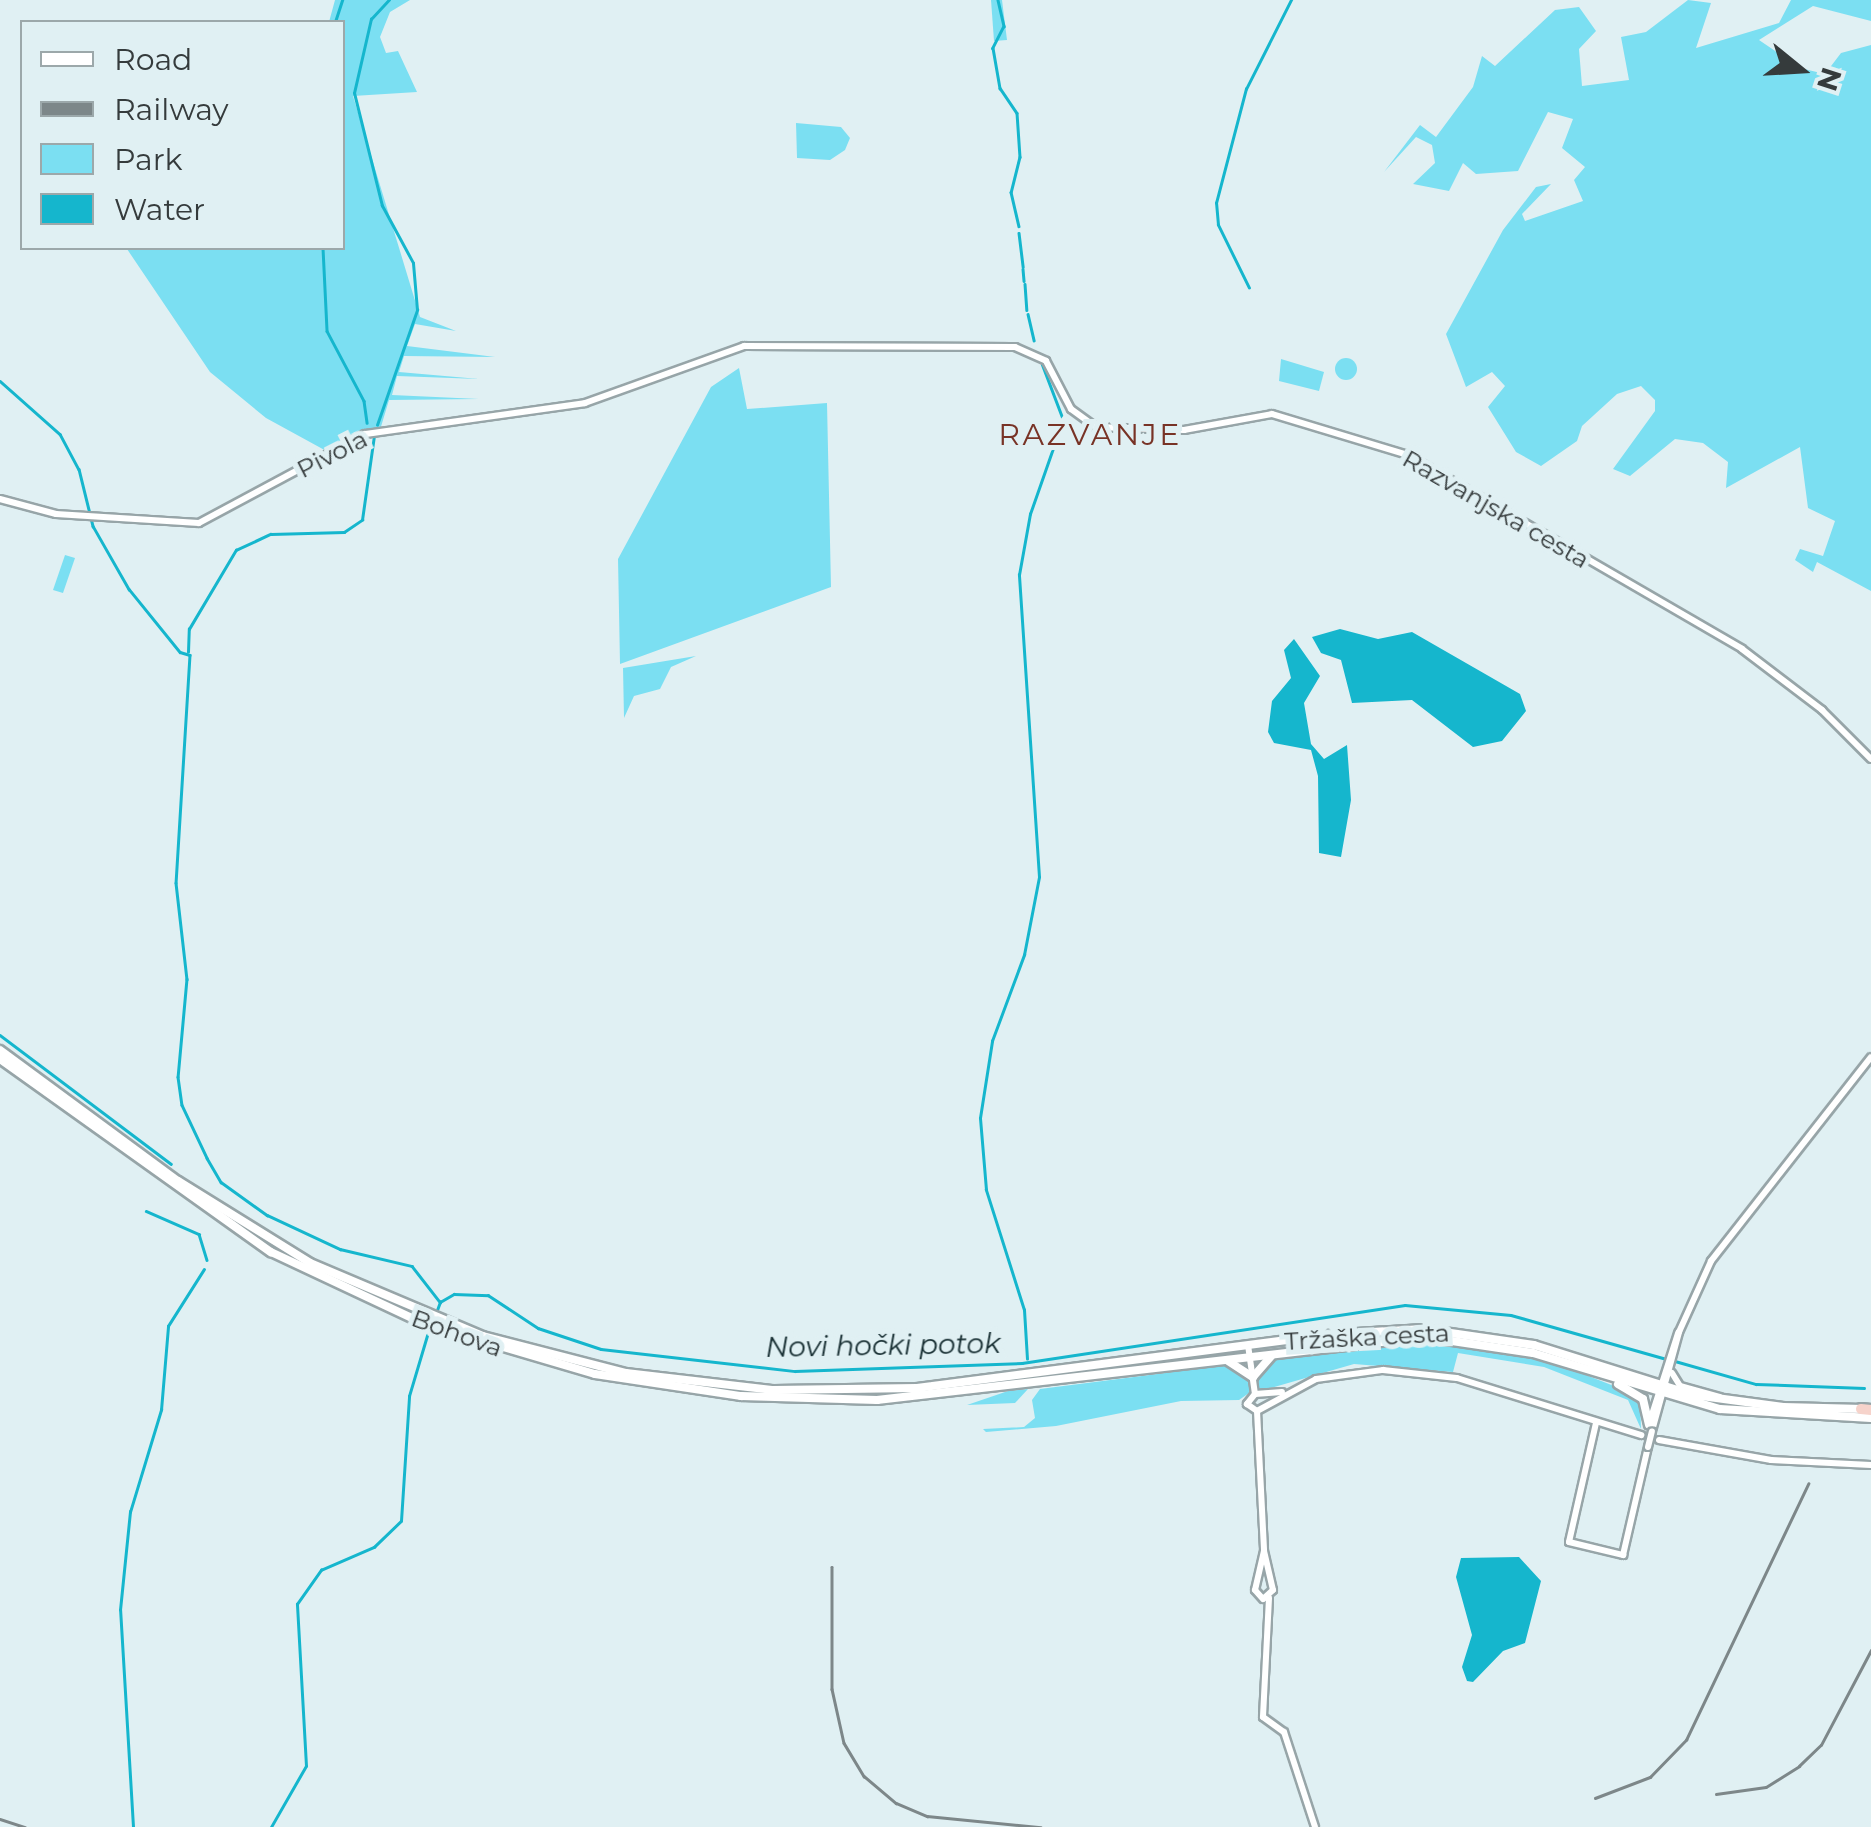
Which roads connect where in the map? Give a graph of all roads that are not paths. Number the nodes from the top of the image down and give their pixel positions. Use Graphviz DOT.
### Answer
graph roads {
  1 [pos="517,414"];
  2 [pos="0,500"];
  3 [pos="1871,759"];
  4 [pos="0,1050"];
  5 [pos="1871,1056"];
  6 [pos="0,1059"];
  7 [pos="58,1097"];
  8 [pos="1291,1349"];
  9 [pos="1248,1350"];
  10 [pos="1223,1359"];
  11 [pos="1668,1368"];
  12 [pos="1253,1376"];
  13 [pos="1610,1379"];
  14 [pos="1661,1390"];
  15 [pos="1288,1391"];
  16 [pos="917,1393"];
  17 [pos="1258,1395"];
  18 [pos="1725,1400"];
  19 [pos="1261,1408"];
  20 [pos="1868,1409"];
  21 [pos="1871,1418"];
  22 [pos="1596,1423"];
  23 [pos="1650,1428"];
  24 [pos="1641,1435"];
  25 [pos="1659,1440"];
  26 [pos="1871,1466"];
  27 [pos="1264,1550"];
  28 [pos="1260,1582"];
  29 [pos="1270,1583"];
  30 [pos="1264,1598"];
  31 [pos="1315,1827"];
  1 -- 2 [label="street, Pivola"];
  1 -- 3 [label="street, Razvanjska cesta"];
  4 -- 7 [label="main road"];
  5 -- 11 [label="street"];
  6 -- 7 [label="main road"];
  7 -- 16 [label="main road, Bohova"];
  8 -- 9 [label="main road, Tržaška cesta"];
  8 -- 12 [label="main road"];
  8 -- 13 [label="main road, Tržaška cesta"];
  9 -- 10 [label="main road, Tržaška cesta"];
  9 -- 12 [label="street, Tržaška cesta"];
  9 -- 14 [label="main road, Tržaška cesta"];
  9 -- 16 [label="main road, Tržaška cesta"];
  10 -- 12 [label="main road"];
  10 -- 16 [label="main road, Tržaška cesta"];
  11 -- 14 [label="street"];
  11 -- 18 [label="street"];
  12 -- 17 [label="street, Tržaška cesta"];
  13 -- 14 [label="main road, Tržaška cesta"];
  13 -- 23 [label="main road"];
  14 -- 18 [label="main road, Tržaška cesta"];
  14 -- 21 [label="main road, Tržaška cesta"];
  14 -- 23 [label="street"];
  15 -- 17 [label="street"];
  15 -- 19 [label="street"];
  15 -- 22 [label="street, Tržaška cesta"];
  17 -- 19 [label="street"];
  17 -- 19 [label="street"];
  18 -- 20 [label="main road, Tržaška cesta"];
  19 -- 27 [label="street"];
  22 -- 23 [label="street, bridge"];
  22 -- 24 [label="street, Tržaška cesta"];
  25 -- 26 [label="street"];
  27 -- 28 [label="street"];
  27 -- 29 [label="street"];
  28 -- 29 [label="street"];
  28 -- 30 [label="street"];
  29 -- 30 [label="street"];
  30 -- 31 [label="street"];
}
